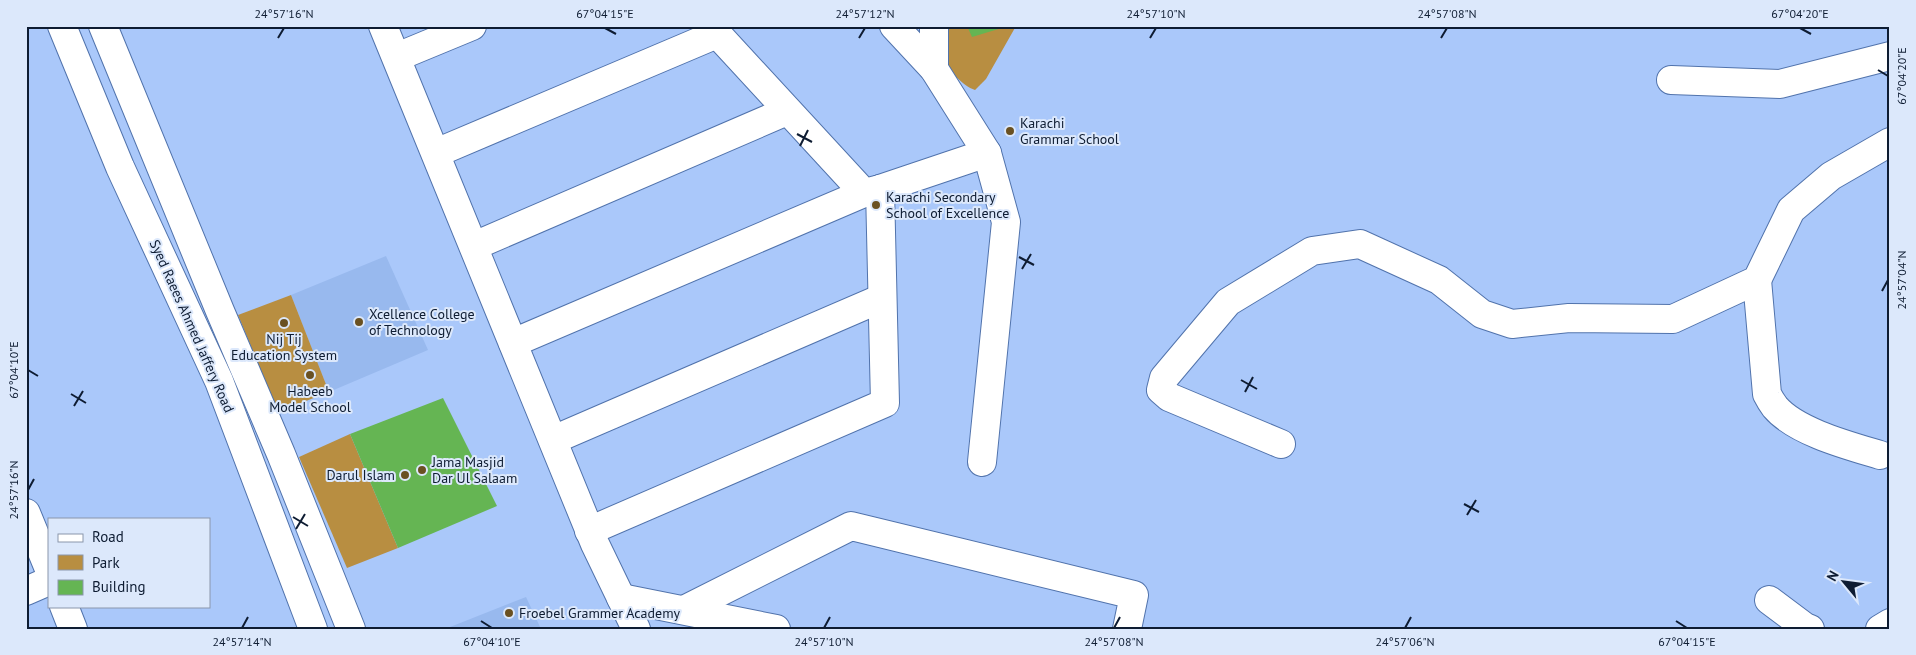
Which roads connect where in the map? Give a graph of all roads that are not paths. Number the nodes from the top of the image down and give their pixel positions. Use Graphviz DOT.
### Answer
graph roads {
  1 [pos="62,26"];
  2 [pos="103,26"];
  3 [pos="383,26"];
  4 [pos="472,26"];
  5 [pos="894,26"];
  6 [pos="934,26"];
  7 [pos="713,30"];
  8 [pos="1890,56"];
  9 [pos="397,57"];
  10 [pos="934,69"];
  11 [pos="1671,80"];
  12 [pos="127,87"];
  13 [pos="94,106"];
  14 [pos="787,112"];
  15 [pos="1890,142"];
  16 [pos="436,153"];
  17 [pos="987,154"];
  18 [pos="872,191"];
  19 [pos="474,246"];
  20 [pos="1757,280"];
  21 [pos="882,298"];
  22 [pos="513,343"];
  23 [pos="553,440"];
  24 [pos="1281,444"];
  25 [pos="1880,455"];
  26 [pos="982,462"];
  27 [pos="26,512"];
  28 [pos="589,530"];
  29 [pos="48,567"];
  30 [pos="48,581"];
  31 [pos="26,591"];
  32 [pos="621,598"];
  33 [pos="1769,600"];
  34 [pos="65,608"];
  35 [pos="684,610"];
  36 [pos="1890,623"];
  37 [pos="73,629"];
  38 [pos="313,629"];
  39 [pos="352,629"];
  40 [pos="636,629"];
  41 [pos="776,629"];
  42 [pos="1127,629"];
  43 [pos="1810,629"];
  44 [pos="1880,629"];
  1 -- 13 [label="street, Syed Raees Ahmed Jaffery Road"];
  2 -- 12 [label="street"];
  3 -- 9 [label="street"];
  4 -- 9 [label="street"];
  5 -- 10 [label="street"];
  6 -- 10 [label="street"];
  7 -- 14 [label="street"];
  7 -- 16 [label="street"];
  8 -- 11 [label="street"];
  9 -- 16 [label="street"];
  10 -- 17 [label="street"];
  12 -- 13 [label="street"];
  12 -- 39 [label="street"];
  13 -- 38 [label="street, Syed Raees Ahmed Jaffery Road"];
  14 -- 18 [label="street"];
  14 -- 19 [label="street"];
  15 -- 20 [label="street"];
  16 -- 19 [label="street"];
  17 -- 18 [label="street"];
  17 -- 26 [label="street"];
  18 -- 21 [label="street"];
  18 -- 22 [label="street"];
  19 -- 22 [label="street"];
  20 -- 24 [label="street"];
  20 -- 25 [label="street"];
  21 -- 23 [label="street"];
  21 -- 28 [label="street"];
  22 -- 23 [label="street"];
  23 -- 28 [label="street"];
  27 -- 29 [label="street"];
  28 -- 32 [label="street"];
  30 -- 31 [label="street"];
  32 -- 35 [label="street"];
  32 -- 40 [label="street"];
  33 -- 43 [label="street"];
  34 -- 37 [label="street"];
  35 -- 41 [label="street"];
  35 -- 42 [label="street"];
  36 -- 44 [label="street"];
}
